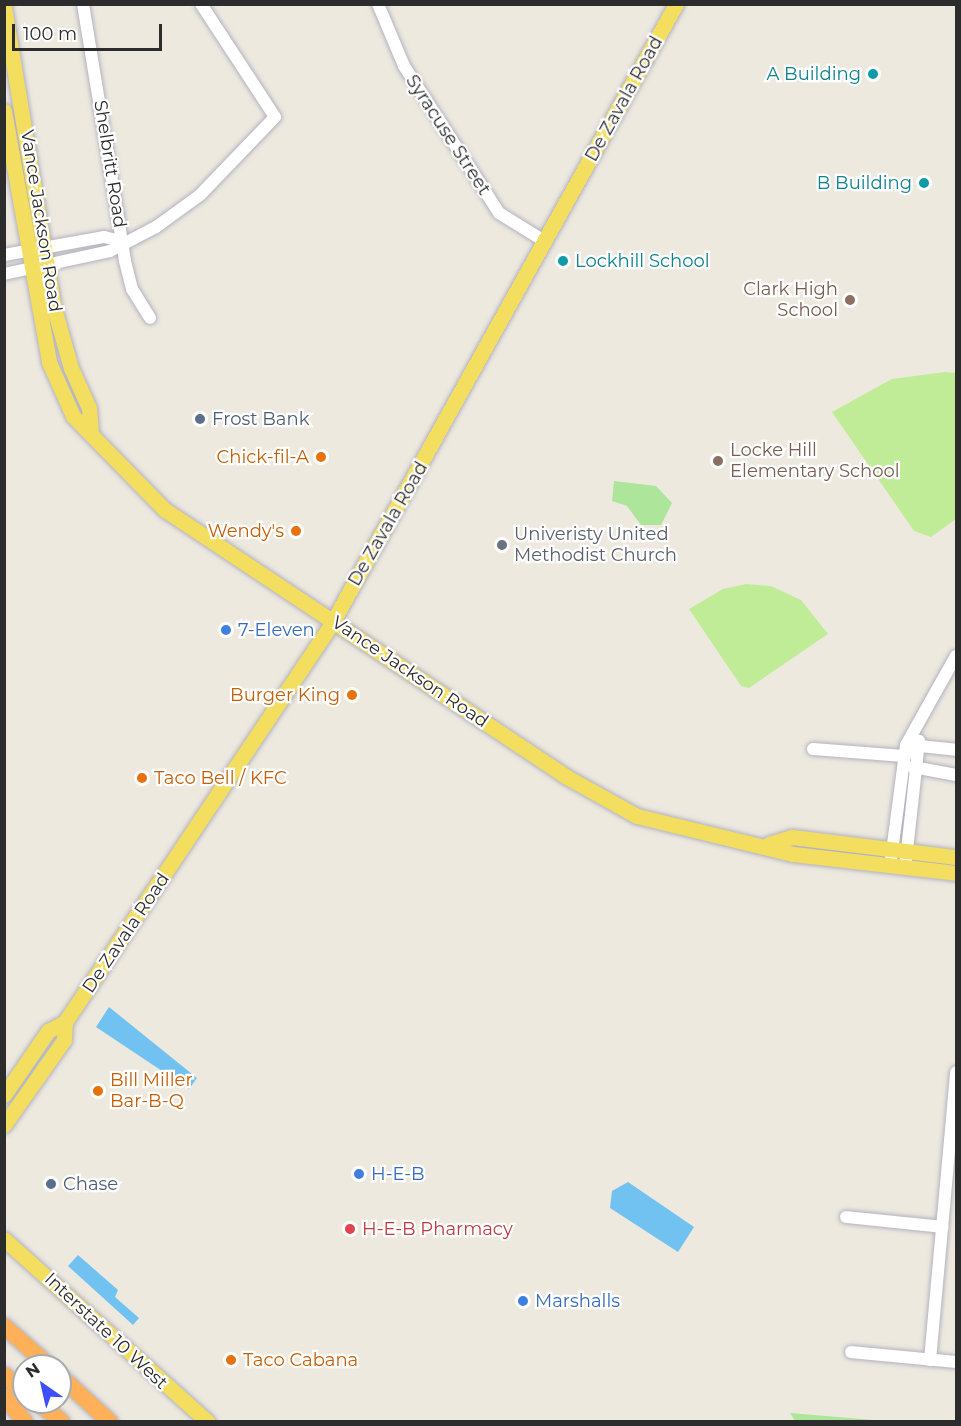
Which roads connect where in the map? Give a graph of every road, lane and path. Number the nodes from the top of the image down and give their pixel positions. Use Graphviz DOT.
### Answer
graph roads {
  1 [pos="83,4"];
  2 [pos="201,4"];
  3 [pos="378,4"];
  4 [pos="676,4"];
  5 [pos="4,7"];
  6 [pos="4,111"];
  7 [pos="88,239"];
  8 [pos="122,241"];
  9 [pos="546,242"];
  10 [pos="45,246"];
  11 [pos="26,250"];
  12 [pos="90,254"];
  13 [pos="4,255"];
  14 [pos="48,264"];
  15 [pos="29,268"];
  16 [pos="4,274"];
  17 [pos="150,318"];
  18 [pos="91,429"];
  19 [pos="333,621"];
  20 [pos="957,656"];
  21 [pos="918,729"];
  22 [pos="920,746"];
  23 [pos="813,749"];
  24 [pos="957,750"];
  25 [pos="904,756"];
  26 [pos="916,771"];
  27 [pos="957,775"];
  28 [pos="769,844"];
  29 [pos="891,850"];
  30 [pos="907,852"];
  31 [pos="957,857"];
  32 [pos="898,867"];
  33 [pos="957,873"];
  34 [pos="65,1022"];
  35 [pos="957,1072"];
  36 [pos="4,1095"];
  37 [pos="4,1125"];
  38 [pos="846,1217"];
  39 [pos="942,1227"];
  40 [pos="4,1239"];
  41 [pos="4,1326"];
  42 [pos="851,1352"];
  43 [pos="35,1354"];
  44 [pos="930,1360"];
  45 [pos="957,1362"];
  46 [pos="72,1387"];
  47 [pos="4,1396"];
  48 [pos="25,1422"];
  49 [pos="110,1422"];
  50 [pos="208,1422"];
  1 -- 8 [label="street, Shelbritt Road"];
  2 -- 8 [label="street"];
  3 -- 9 [label="street, Syracuse Street"];
  4 -- 9 [label="main road, De Zavala Road"];
  5 -- 10 [label="main road, Vance Jackson Road"];
  6 -- 11 [label="main road, Vance Jackson Road"];
  7 -- 8 [label="street"];
  7 -- 10 [label="street"];
  7 -- 12 [label="street"];
  8 -- 12 [label="street"];
  8 -- 17 [label="street, Shelbritt Road"];
  9 -- 19 [label="main road, De Zavala Road"];
  10 -- 11 [label="street"];
  10 -- 14 [label="main road, Vance Jackson Road"];
  11 -- 13 [label="street"];
  11 -- 15 [label="main road, Vance Jackson Road"];
  12 -- 14 [label="street"];
  14 -- 15 [label="street"];
  14 -- 18 [label="main road, Vance Jackson Road"];
  15 -- 16 [label="street"];
  15 -- 18 [label="main road, Vance Jackson Road"];
  18 -- 19 [label="main road, Vance Jackson Road"];
  19 -- 28 [label="main road, Vance Jackson Road"];
  19 -- 34 [label="main road, De Zavala Road"];
  20 -- 21 [label="street"];
  21 -- 22 [label="street"];
  21 -- 25 [label="street"];
  22 -- 24 [label="street"];
  22 -- 25 [label="street"];
  22 -- 26 [label="street"];
  23 -- 25 [label="street"];
  25 -- 26 [label="street"];
  25 -- 29 [label="street"];
  26 -- 27 [label="street"];
  26 -- 30 [label="street"];
  28 -- 29 [label="main road, Vance Jackson Road"];
  28 -- 32 [label="main road, Vance Jackson Road"];
  29 -- 30 [label="main road, Vance Jackson Road"];
  29 -- 32 [label="street"];
  30 -- 31 [label="main road, Vance Jackson Road"];
  30 -- 32 [label="street"];
  32 -- 33 [label="main road, Vance Jackson Road"];
  34 -- 36 [label="main road, De Zavala Road"];
  34 -- 37 [label="main road, De Zavala Road"];
  35 -- 39 [label="street"];
  38 -- 39 [label="street"];
  39 -- 44 [label="street"];
  40 -- 50 [label="main road, Interstate 10 West"];
  41 -- 43 [label="highway"];
  42 -- 44 [label="street"];
  44 -- 45 [label="street"];
  46 -- 49 [label="highway"];
  47 -- 48 [label="highway"];
}
